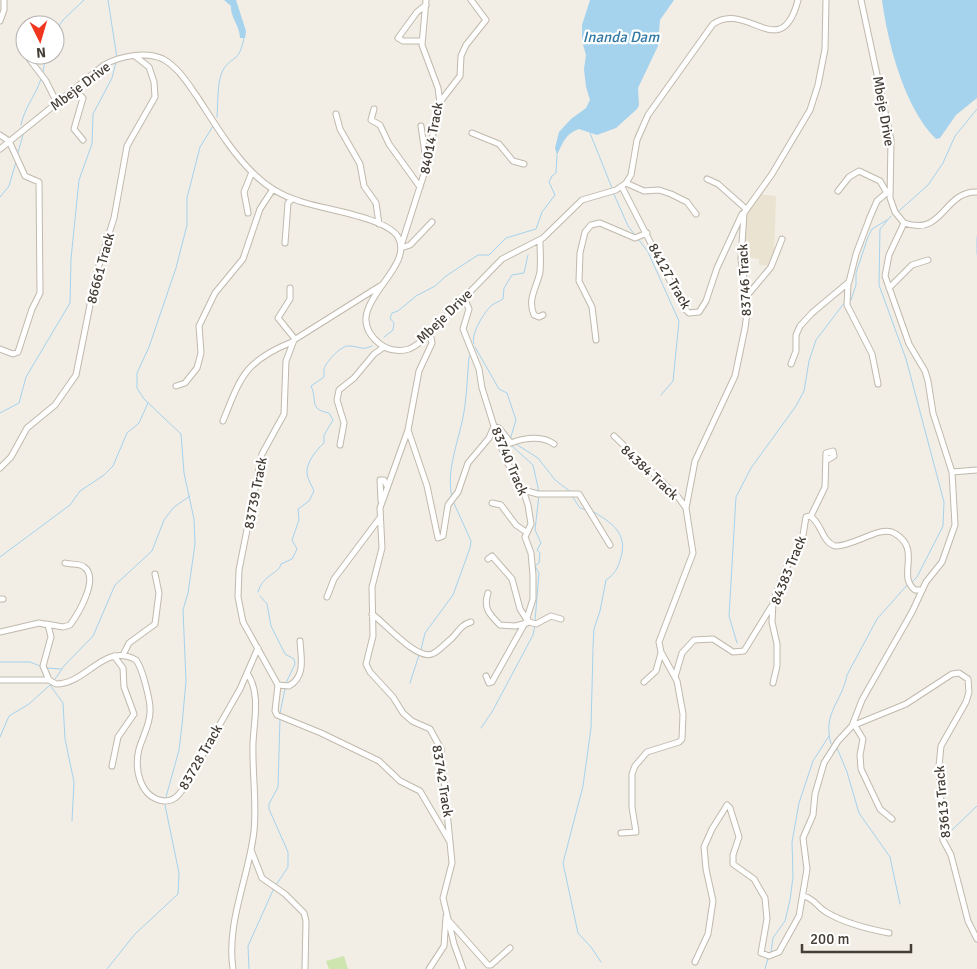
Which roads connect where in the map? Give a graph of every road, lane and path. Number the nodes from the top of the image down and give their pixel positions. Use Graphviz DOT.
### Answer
graph roads {
  1 [pos="4,0"];
  2 [pos="471,0"];
  3 [pos="798,0"];
  4 [pos="826,0"];
  5 [pos="861,0"];
  6 [pos="426,3"];
  7 [pos="0,21"];
  8 [pos="421,40"];
  9 [pos="135,56"];
  10 [pos="34,65"];
  11 [pos="74,89"];
  12 [pos="57,103"];
  13 [pos="440,103"];
  14 [pos="374,109"];
  15 [pos="336,114"];
  16 [pos="421,126"];
  17 [pos="472,132"];
  18 [pos="0,134"];
  19 [pos="83,140"];
  20 [pos="9,141"];
  21 [pos="0,149"];
  22 [pos="427,162"];
  23 [pos="524,164"];
  24 [pos="252,172"];
  25 [pos="707,179"];
  26 [pos="624,185"];
  27 [pos="420,187"];
  28 [pos="273,189"];
  29 [pos="642,190"];
  30 [pos="838,191"];
  31 [pos="889,191"];
  32 [pos="627,192"];
  33 [pos="977,192"];
  34 [pos="292,199"];
  35 [pos="745,211"];
  36 [pos="248,213"];
  37 [pos="696,214"];
  38 [pos="432,222"];
  39 [pos="379,224"];
  40 [pos="904,224"];
  41 [pos="647,233"];
  42 [pos="782,239"];
  43 [pos="540,240"];
  44 [pos="285,243"];
  45 [pos="400,247"];
  46 [pos="928,260"];
  47 [pos="848,284"];
  48 [pos="382,285"];
  49 [pos="290,288"];
  50 [pos="889,288"];
  51 [pos="746,297"];
  52 [pos="464,298"];
  53 [pos="543,315"];
  54 [pos="430,333"];
  55 [pos="294,340"];
  56 [pos="596,340"];
  57 [pos="384,347"];
  58 [pos="0,349"];
  59 [pos="791,364"];
  60 [pos="878,384"];
  61 [pos="176,386"];
  62 [pos="223,421"];
  63 [pos="494,426"];
  64 [pos="408,430"];
  65 [pos="614,436"];
  66 [pos="554,444"];
  67 [pos="340,445"];
  68 [pos="827,460"];
  69 [pos="0,468"];
  70 [pos="977,470"];
  71 [pos="952,472"];
  72 [pos="387,487"];
  73 [pos="523,490"];
  74 [pos="492,503"];
  75 [pos="381,504"];
  76 [pos="686,508"];
  77 [pos="811,516"];
  78 [pos="379,519"];
  79 [pos="526,532"];
  80 [pos="610,544"];
  81 [pos="488,560"];
  82 [pos="65,563"];
  83 [pos="155,574"];
  84 [pos="922,590"];
  85 [pos="488,593"];
  86 [pos="327,597"];
  87 [pos="773,605"];
  88 [pos="372,614"];
  89 [pos="561,619"];
  90 [pos="471,622"];
  91 [pos="527,622"];
  92 [pos="45,624"];
  93 [pos="0,632"];
  94 [pos="300,641"];
  95 [pos="258,648"];
  96 [pos="661,652"];
  97 [pos="123,655"];
  98 [pos="114,656"];
  99 [pos="248,673"];
  100 [pos="486,676"];
  101 [pos="675,677"];
  102 [pos="0,680"];
  103 [pos="49,680"];
  104 [pos="644,682"];
  105 [pos="773,683"];
  106 [pos="278,685"];
  107 [pos="854,726"];
  108 [pos="112,766"];
  109 [pos="892,819"];
  110 [pos="621,833"];
  111 [pos="450,842"];
  112 [pos="250,850"];
  113 [pos="804,896"];
  114 [pos="447,918"];
  115 [pos="890,933"];
  116 [pos="977,939"];
  117 [pos="510,948"];
  118 [pos="695,962"];
  119 [pos="233,969"];
  120 [pos="305,969"];
  121 [pos="429,969"];
  122 [pos="463,969"];
  1 -- 7 [label="street"];
  2 -- 13 [label="street"];
  3 -- 26 [label="street"];
  4 -- 35 [label="street"];
  5 -- 31 [label="street, Mbeje Drive"];
  6 -- 8 [label="street, 84014 Track"];
  6 -- 8 [label="street"];
  8 -- 13 [label="street, 84014 Track"];
  9 -- 11 [label="street, Mbeje Drive"];
  9 -- 24 [label="street, Mbeje Drive"];
  9 -- 69 [label="street, 86661 Track"];
  10 -- 12 [label="street"];
  11 -- 12 [label="street, Mbeje Drive"];
  11 -- 19 [label="street"];
  12 -- 20 [label="street, Mbeje Drive"];
  13 -- 22 [label="street, 84014 Track"];
  14 -- 27 [label="street"];
  15 -- 39 [label="street"];
  16 -- 22 [label="street"];
  17 -- 23 [label="street"];
  18 -- 20 [label="street"];
  20 -- 21 [label="street, Mbeje Drive"];
  20 -- 58 [label="street"];
  22 -- 27 [label="street, 84014 Track"];
  24 -- 28 [label="street, Mbeje Drive"];
  24 -- 36 [label="street"];
  25 -- 35 [label="street"];
  26 -- 29 [label="street"];
  26 -- 32 [label="street, 84127 Track"];
  26 -- 43 [label="street, Mbeje Drive"];
  27 -- 45 [label="street, 84014 Track"];
  28 -- 34 [label="street, Mbeje Drive"];
  28 -- 61 [label="street"];
  29 -- 32 [label="street"];
  29 -- 37 [label="street"];
  30 -- 31 [label="street"];
  31 -- 40 [label="street, Mbeje Drive"];
  31 -- 47 [label="street"];
  32 -- 41 [label="street, 84127 Track"];
  33 -- 40 [label="street"];
  34 -- 39 [label="street, Mbeje Drive"];
  34 -- 44 [label="street"];
  35 -- 41 [label="street, 84127 Track"];
  35 -- 51 [label="street, 83746 Track"];
  38 -- 45 [label="street"];
  39 -- 45 [label="street, Mbeje Drive"];
  40 -- 50 [label="street"];
  41 -- 56 [label="street"];
  42 -- 51 [label="street"];
  43 -- 52 [label="street, Mbeje Drive"];
  43 -- 53 [label="street"];
  45 -- 48 [label="street"];
  46 -- 50 [label="street"];
  47 -- 59 [label="street"];
  47 -- 60 [label="street"];
  48 -- 55 [label="street"];
  48 -- 57 [label="street"];
  49 -- 55 [label="street"];
  50 -- 71 [label="street"];
  51 -- 76 [label="street, 83746 Track"];
  52 -- 54 [label="street, Mbeje Drive"];
  52 -- 63 [label="street, 83740 Track"];
  54 -- 57 [label="street, Mbeje Drive"];
  54 -- 64 [label="street, 83742 Track"];
  55 -- 62 [label="street"];
  55 -- 95 [label="street, 83739 Track"];
  57 -- 67 [label="street"];
  63 -- 64 [label="street"];
  63 -- 66 [label="street"];
  63 -- 73 [label="street, 83740 Track"];
  64 -- 72 [label="street, 83742 Track"];
  65 -- 76 [label="street, 84384 Track"];
  68 -- 77 [label="street"];
  70 -- 71 [label="street"];
  71 -- 84 [label="street"];
  72 -- 75 [label="street, 83742 Track"];
  72 -- 75 [label="street"];
  73 -- 79 [label="street, 83740 Track"];
  73 -- 80 [label="street"];
  74 -- 79 [label="street"];
  75 -- 78 [label="street, 83742 Track"];
  76 -- 96 [label="street, 83746 Track"];
  77 -- 84 [label="street, 84383 Track"];
  77 -- 87 [label="street, 84383 Track"];
  78 -- 86 [label="street"];
  78 -- 88 [label="street, 83742 Track"];
  79 -- 91 [label="street, 83740 Track"];
  81 -- 91 [label="street"];
  82 -- 92 [label="street"];
  83 -- 97 [label="street"];
  84 -- 107 [label="street"];
  85 -- 91 [label="street"];
  87 -- 101 [label="street"];
  87 -- 105 [label="street, 84383 Track"];
  88 -- 90 [label="street"];
  88 -- 111 [label="street, 83742 Track"];
  89 -- 91 [label="street"];
  91 -- 100 [label="street, 83740 Track"];
  92 -- 93 [label="street"];
  92 -- 103 [label="street"];
  94 -- 106 [label="street"];
  95 -- 99 [label="street, 83728 Track"];
  95 -- 106 [label="street, 83739 Track"];
  96 -- 101 [label="street"];
  96 -- 104 [label="street, 83746 Track"];
  97 -- 98 [label="street"];
  97 -- 99 [label="street, 83728 Track"];
  98 -- 103 [label="street"];
  98 -- 108 [label="street"];
  99 -- 112 [label="street"];
  101 -- 110 [label="street"];
  102 -- 103 [label="street"];
  106 -- 111 [label="street"];
  107 -- 109 [label="street"];
  107 -- 113 [label="street"];
  107 -- 116 [label="street, 83613 Track"];
  111 -- 114 [label="street, 83742 Track"];
  112 -- 119 [label="street"];
  112 -- 120 [label="street"];
  113 -- 115 [label="street"];
  113 -- 118 [label="street"];
  114 -- 117 [label="street"];
  114 -- 121 [label="street"];
  114 -- 122 [label="street, 83742 Track"];
}
